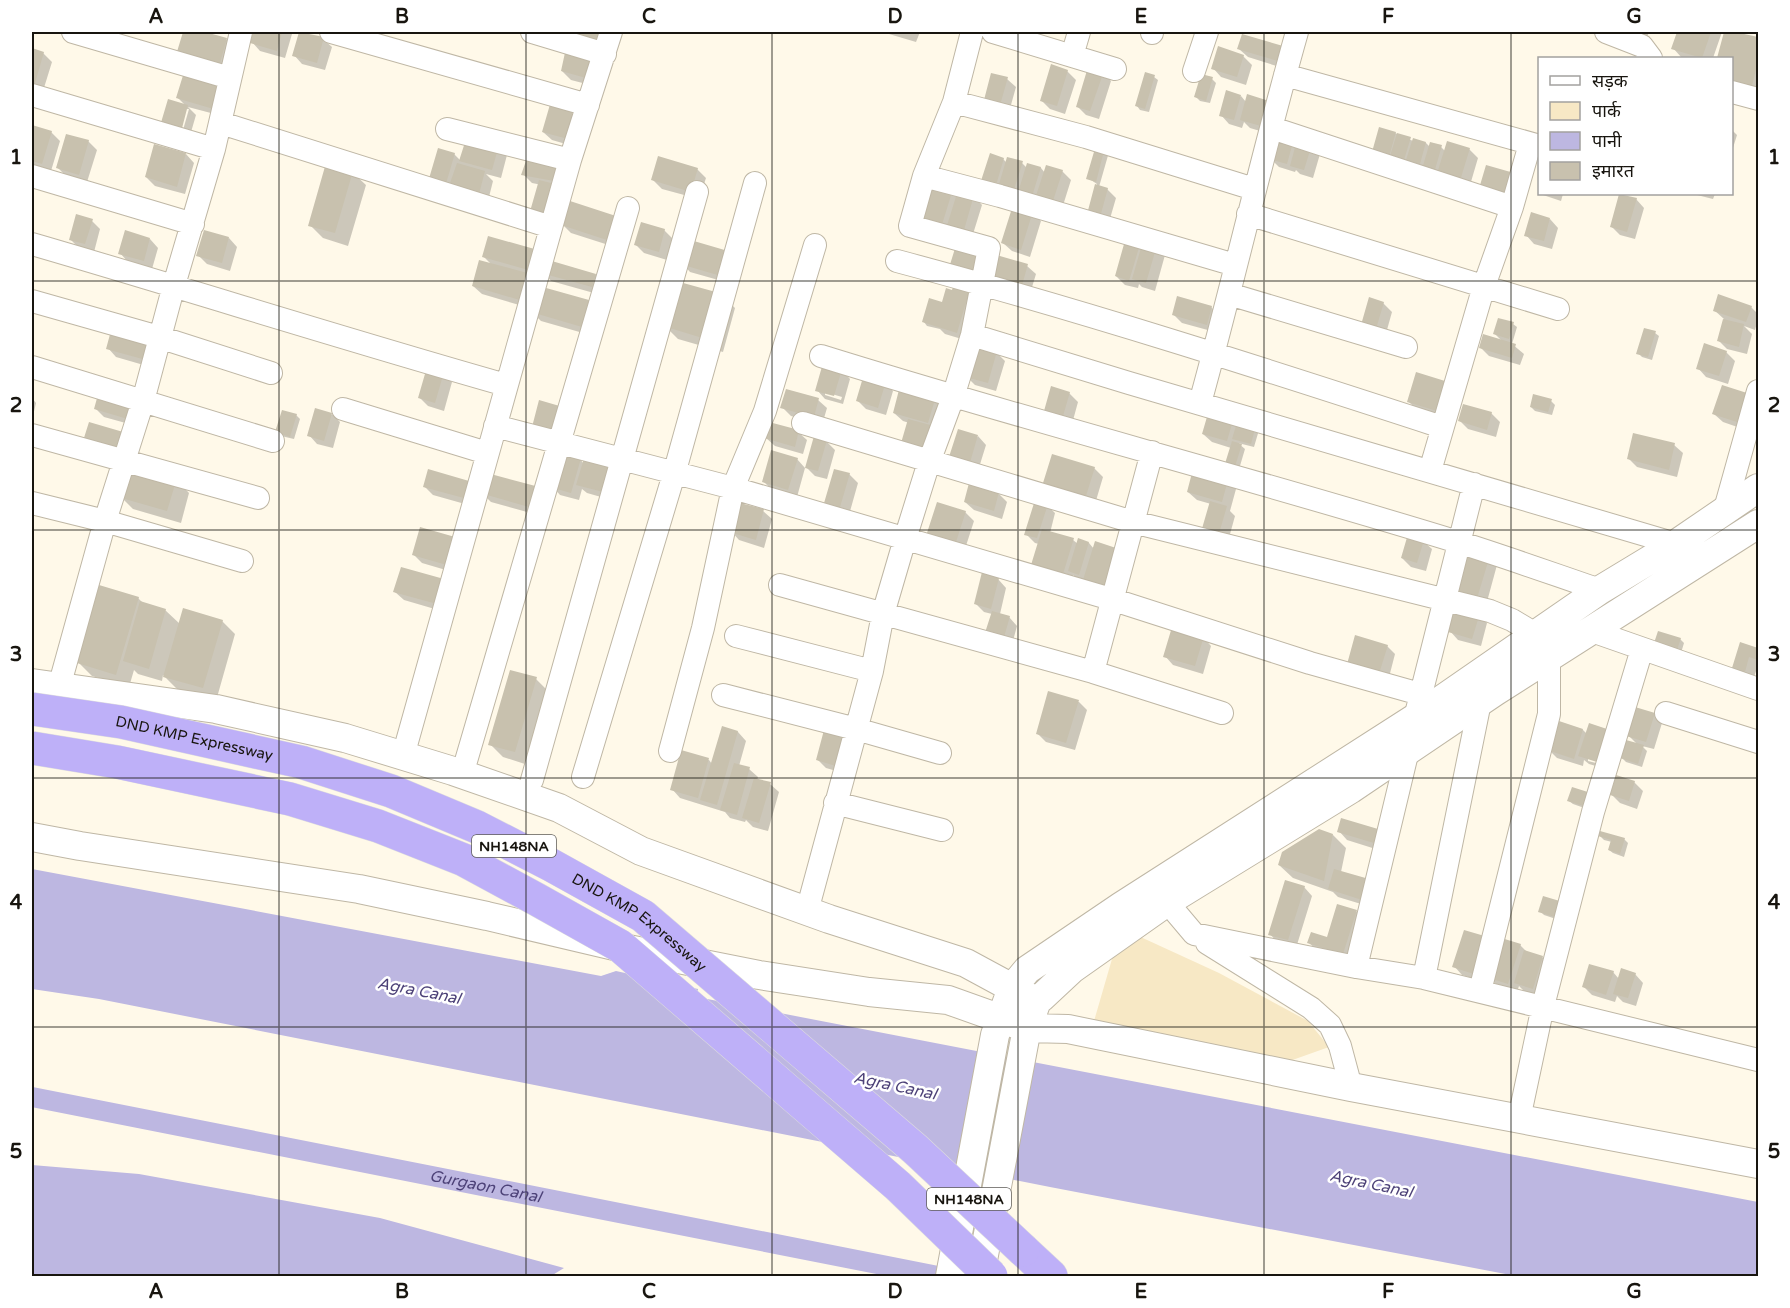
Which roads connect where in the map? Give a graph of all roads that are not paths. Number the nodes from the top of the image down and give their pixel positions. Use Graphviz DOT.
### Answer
graph roads {
  1 [pos="73,32"];
  2 [pos="241,32"];
  3 [pos="331,32"];
  4 [pos="532,32"];
  5 [pos="611,32"];
  6 [pos="972,32"];
  7 [pos="993,32"];
  8 [pos="1079,32"];
  9 [pos="1207,32"];
  10 [pos="1297,32"];
  11 [pos="1605,32"];
  12 [pos="605,54"];
  13 [pos="1072,56"];
  14 [pos="1651,57"];
  15 [pos="1115,69"];
  16 [pos="1194,71"];
  17 [pos="1285,75"];
  18 [pos="230,78"];
  19 [pos="1733,93"];
  20 [pos="32,95"];
  21 [pos="1758,99"];
  22 [pos="954,102"];
  23 [pos="588,105"];
  24 [pos="221,123"];
  25 [pos="447,129"];
  26 [pos="1272,129"];
  27 [pos="1535,145"];
  28 [pos="214,149"];
  29 [pos="570,160"];
  30 [pos="32,176"];
  31 [pos="924,176"];
  32 [pos="754,183"];
  33 [pos="1254,189"];
  34 [pos="697,192"];
  35 [pos="628,207"];
  36 [pos="1512,207"];
  37 [pos="1248,214"];
  38 [pos="193,224"];
  39 [pos="551,227"];
  40 [pos="32,244"];
  41 [pos="815,244"];
  42 [pos="897,261"];
  43 [pos="1235,265"];
  44 [pos="982,283"];
  45 [pos="174,285"];
  46 [pos="1484,286"];
  47 [pos="1228,294"];
  48 [pos="32,301"];
  49 [pos="1558,309"];
  50 [pos="972,334"];
  51 [pos="159,337"];
  52 [pos="1406,347"];
  53 [pos="1214,352"];
  54 [pos="821,356"];
  55 [pos="32,367"];
  56 [pos="271,373"];
  57 [pos="506,384"];
  58 [pos="1758,391"];
  59 [pos="953,397"];
  60 [pos="143,401"];
  61 [pos="1200,403"];
  62 [pos="343,409"];
  63 [pos="803,423"];
  64 [pos="495,426"];
  65 [pos="1442,427"];
  66 [pos="32,435"];
  67 [pos="273,441"];
  68 [pos="560,442"];
  69 [pos="1152,452"];
  70 [pos="487,453"];
  71 [pos="622,458"];
  72 [pos="125,459"];
  73 [pos="929,462"];
  74 [pos="1430,471"];
  75 [pos="674,474"];
  76 [pos="1474,484"];
  77 [pos="732,488"];
  78 [pos="1758,488"];
  79 [pos="258,498"];
  80 [pos="32,503"];
  81 [pos="1725,509"];
  82 [pos="105,522"];
  83 [pos="1132,522"];
  84 [pos="1758,524"];
  85 [pos="905,539"];
  86 [pos="1460,543"];
  87 [pos="1676,544"];
  88 [pos="242,561"];
  89 [pos="780,585"];
  90 [pos="1600,590"];
  91 [pos="1111,599"];
  92 [pos="1443,600"];
  93 [pos="883,614"];
  94 [pos="1592,631"];
  95 [pos="736,636"];
  96 [pos="1543,646"];
  97 [pos="1642,650"];
  98 [pos="872,671"];
  99 [pos="1093,672"];
  100 [pos="32,683"];
  101 [pos="59,687"];
  102 [pos="1758,689"];
  103 [pos="723,695"];
  104 [pos="1480,702"];
  105 [pos="1418,706"];
  106 [pos="32,709"];
  107 [pos="1222,713"];
  108 [pos="1666,713"];
  109 [pos="856,729"];
  110 [pos="1758,742"];
  111 [pos="32,748"];
  112 [pos="1408,750"];
  113 [pos="670,751"];
  114 [pos="940,753"];
  115 [pos="403,756"];
  116 [pos="466,761"];
  117 [pos="583,777"];
  118 [pos="532,780"];
  119 [pos="835,803"];
  120 [pos="942,830"];
  121 [pos="32,837"];
  122 [pos="1167,902"];
  123 [pos="807,911"];
  124 [pos="1194,934"];
  125 [pos="1356,967"];
  126 [pos="1424,978"];
  127 [pos="1012,987"];
  128 [pos="1480,991"];
  129 [pos="1037,1001"];
  130 [pos="1543,1006"];
  131 [pos="997,1027"];
  132 [pos="1068,1029"];
  133 [pos="1025,1036"];
  134 [pos="1758,1060"];
  135 [pos="1351,1087"];
  136 [pos="1519,1119"];
  137 [pos="1758,1164"];
  138 [pos="950,1276"];
  139 [pos="980,1276"];
  140 [pos="991,1276"];
  141 [pos="1051,1276"];
  1 -- 18 [label="street"];
  2 -- 18 [label="street"];
  3 -- 23 [label="street"];
  4 -- 12 [label="street"];
  5 -- 12 [label="street"];
  6 -- 22 [label="street"];
  7 -- 13 [label="street"];
  8 -- 13 [label="street"];
  9 -- 16 [label="street"];
  10 -- 17 [label="street"];
  11 -- 14 [label="street"];
  12 -- 23 [label="street"];
  13 -- 15 [label="street"];
  17 -- 26 [label="street"];
  17 -- 27 [label="street"];
  18 -- 24 [label="street"];
  19 -- 21 [label="street"];
  20 -- 28 [label="street"];
  22 -- 31 [label="street"];
  22 -- 33 [label="street"];
  23 -- 29 [label="street"];
  24 -- 28 [label="street"];
  24 -- 39 [label="street"];
  25 -- 29 [label="street"];
  26 -- 33 [label="street"];
  26 -- 36 [label="street"];
  27 -- 36 [label="street"];
  28 -- 38 [label="street"];
  29 -- 39 [label="street"];
  30 -- 38 [label="street"];
  31 -- 43 [label="street"];
  31 -- 44 [label="street"];
  32 -- 75 [label="street"];
  33 -- 37 [label="street"];
  34 -- 71 [label="street"];
  35 -- 68 [label="street"];
  36 -- 46 [label="street"];
  37 -- 43 [label="street"];
  37 -- 46 [label="street"];
  38 -- 45 [label="street"];
  39 -- 57 [label="street"];
  40 -- 45 [label="street"];
  41 -- 77 [label="street"];
  42 -- 44 [label="street"];
  43 -- 47 [label="street"];
  44 -- 50 [label="street"];
  44 -- 53 [label="street"];
  45 -- 51 [label="street"];
  45 -- 57 [label="street"];
  46 -- 49 [label="street"];
  46 -- 65 [label="street"];
  47 -- 52 [label="street"];
  47 -- 53 [label="street"];
  48 -- 51 [label="street"];
  50 -- 59 [label="street"];
  50 -- 61 [label="street"];
  51 -- 56 [label="street"];
  51 -- 60 [label="street"];
  53 -- 61 [label="street"];
  53 -- 65 [label="street"];
  54 -- 59 [label="street"];
  55 -- 60 [label="street"];
  57 -- 64 [label="street"];
  58 -- 81 [label="street"];
  59 -- 69 [label="street"];
  59 -- 73 [label="street"];
  60 -- 67 [label="street"];
  60 -- 72 [label="street"];
  61 -- 74 [label="street"];
  62 -- 70 [label="street"];
  63 -- 73 [label="street"];
  64 -- 68 [label="street"];
  64 -- 70 [label="street"];
  65 -- 74 [label="street"];
  66 -- 72 [label="street"];
  68 -- 71 [label="street"];
  68 -- 116 [label="street"];
  69 -- 83 [label="street"];
  69 -- 86 [label="street"];
  70 -- 115 [label="street"];
  71 -- 75 [label="street"];
  71 -- 118 [label="street"];
  72 -- 79 [label="street"];
  72 -- 82 [label="street"];
  73 -- 83 [label="street"];
  73 -- 85 [label="street"];
  74 -- 76 [label="street"];
  75 -- 77 [label="street"];
  75 -- 117 [label="street"];
  76 -- 86 [label="street"];
  76 -- 87 [label="street"];
  77 -- 85 [label="street"];
  77 -- 113 [label="street"];
  78 -- 81 [label="street"];
  80 -- 82 [label="street"];
  81 -- 87 [label="street"];
  82 -- 88 [label="street"];
  82 -- 101 [label="street"];
  83 -- 91 [label="street"];
  83 -- 92 [label="street"];
  84 -- 94 [label="street"];
  85 -- 91 [label="street"];
  85 -- 93 [label="street"];
  86 -- 90 [label="street"];
  86 -- 92 [label="street"];
  87 -- 90 [label="street"];
  89 -- 93 [label="street"];
  90 -- 96 [label="street"];
  91 -- 99 [label="street"];
  91 -- 105 [label="street"];
  92 -- 96 [label="street"];
  92 -- 105 [label="street"];
  93 -- 98 [label="street"];
  93 -- 99 [label="street"];
  94 -- 96 [label="street"];
  94 -- 97 [label="street"];
  95 -- 98 [label="street"];
  96 -- 104 [label="street"];
  96 -- 105 [label="street"];
  96 -- 128 [label="street"];
  97 -- 102 [label="street"];
  97 -- 130 [label="street"];
  98 -- 109 [label="street"];
  99 -- 107 [label="street"];
  100 -- 101 [label="street"];
  101 -- 115 [label="street"];
  103 -- 109 [label="street"];
  104 -- 112 [label="street"];
  104 -- 126 [label="street"];
  105 -- 127 [label="street"];
  106 -- 141 [label="highway, DND KMP Expressway / NH148NA, bridge"];
  108 -- 110 [label="street"];
  109 -- 114 [label="street"];
  109 -- 119 [label="street"];
  111 -- 140 [label="highway, DND KMP Expressway / NH148NA, bridge"];
  112 -- 122 [label="street"];
  112 -- 125 [label="street"];
  115 -- 123 [label="street"];
  119 -- 120 [label="street"];
  119 -- 123 [label="street"];
  121 -- 131 [label="street"];
  122 -- 124 [label="street"];
  122 -- 129 [label="street"];
  123 -- 127 [label="street"];
  124 -- 125 [label="street"];
  124 -- 135 [label="street"];
  125 -- 126 [label="street"];
  126 -- 128 [label="street"];
  127 -- 129 [label="street"];
  127 -- 131 [label="street"];
  128 -- 130 [label="street"];
  129 -- 132 [label="street"];
  129 -- 133 [label="street"];
  130 -- 134 [label="street"];
  130 -- 136 [label="street"];
  131 -- 133 [label="street"];
  131 -- 138 [label="street, bridge"];
  132 -- 133 [label="street"];
  132 -- 135 [label="street"];
  133 -- 139 [label="street, bridge"];
  135 -- 136 [label="street"];
  136 -- 137 [label="street"];
}
